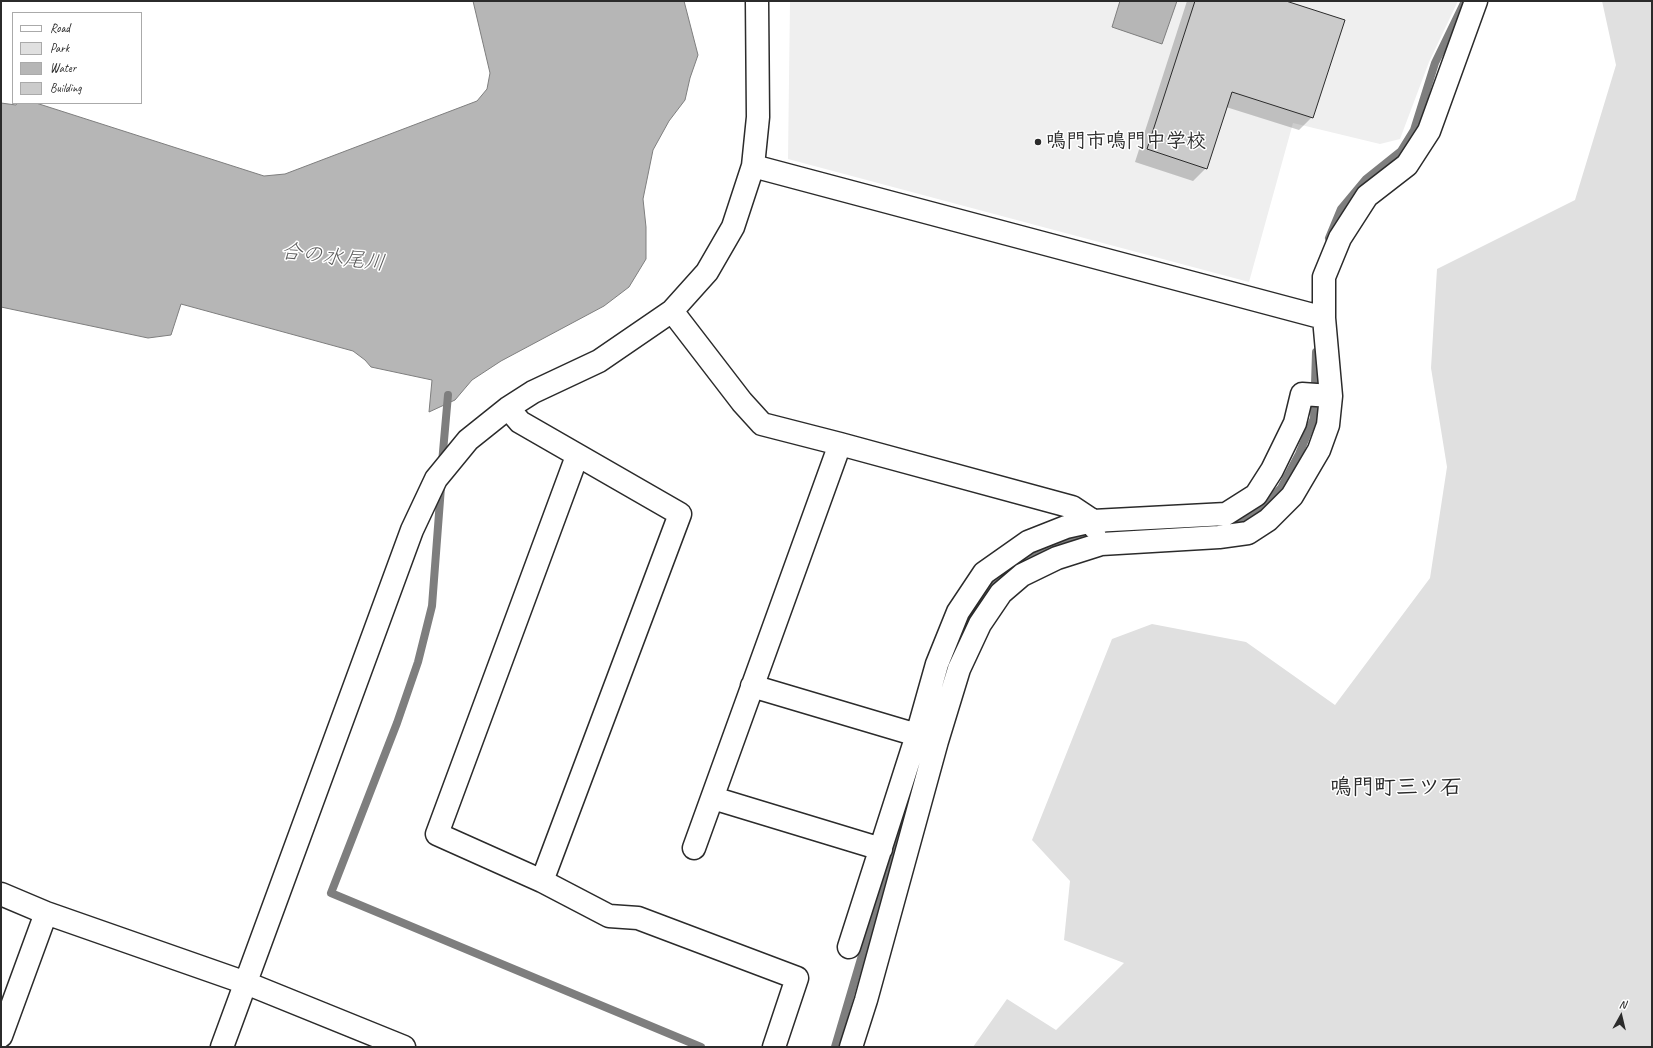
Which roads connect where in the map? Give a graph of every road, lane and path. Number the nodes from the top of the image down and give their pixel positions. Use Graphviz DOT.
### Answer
graph roads {
  1 [pos="757,1"];
  2 [pos="1476,1"];
  3 [pos="753,166"];
  4 [pos="672,311"];
  5 [pos="1324,318"];
  6 [pos="1331,396"];
  7 [pos="508,408"];
  8 [pos="840,444"];
  9 [pos="577,456"];
  10 [pos="1093,521"];
  11 [pos="1101,544"];
  12 [pos="752,686"];
  13 [pos="917,734"];
  14 [pos="713,798"];
  15 [pos="694,848"];
  16 [pos="881,849"];
  17 [pos="542,881"];
  18 [pos="1,894"];
  19 [pos="46,913"];
  20 [pos="849,947"];
  21 [pos="246,983"];
  22 [pos="1,1036"];
  23 [pos="222,1047"];
  24 [pos="404,1047"];
  25 [pos="774,1047"];
  26 [pos="851,1047"];
  1 -- 3 [label="street"];
  2 -- 5 [label="street"];
  3 -- 4 [label="street"];
  3 -- 5 [label="street"];
  4 -- 7 [label="street"];
  4 -- 8 [label="street"];
  5 -- 6 [label="street"];
  6 -- 10 [label="street"];
  6 -- 11 [label="street"];
  7 -- 9 [label="street"];
  7 -- 21 [label="street"];
  8 -- 10 [label="street"];
  8 -- 12 [label="street"];
  9 -- 17 [label="street"];
  9 -- 17 [label="street"];
  10 -- 11 [label="street"];
  10 -- 13 [label="street"];
  11 -- 26 [label="street"];
  12 -- 13 [label="street"];
  12 -- 14 [label="street"];
  13 -- 16 [label="street"];
  14 -- 15 [label="street"];
  14 -- 16 [label="street"];
  16 -- 20 [label="street"];
  17 -- 25 [label="street"];
  18 -- 19 [label="street"];
  19 -- 21 [label="street"];
  19 -- 22 [label="street"];
  21 -- 23 [label="street"];
  21 -- 24 [label="street"];
}
